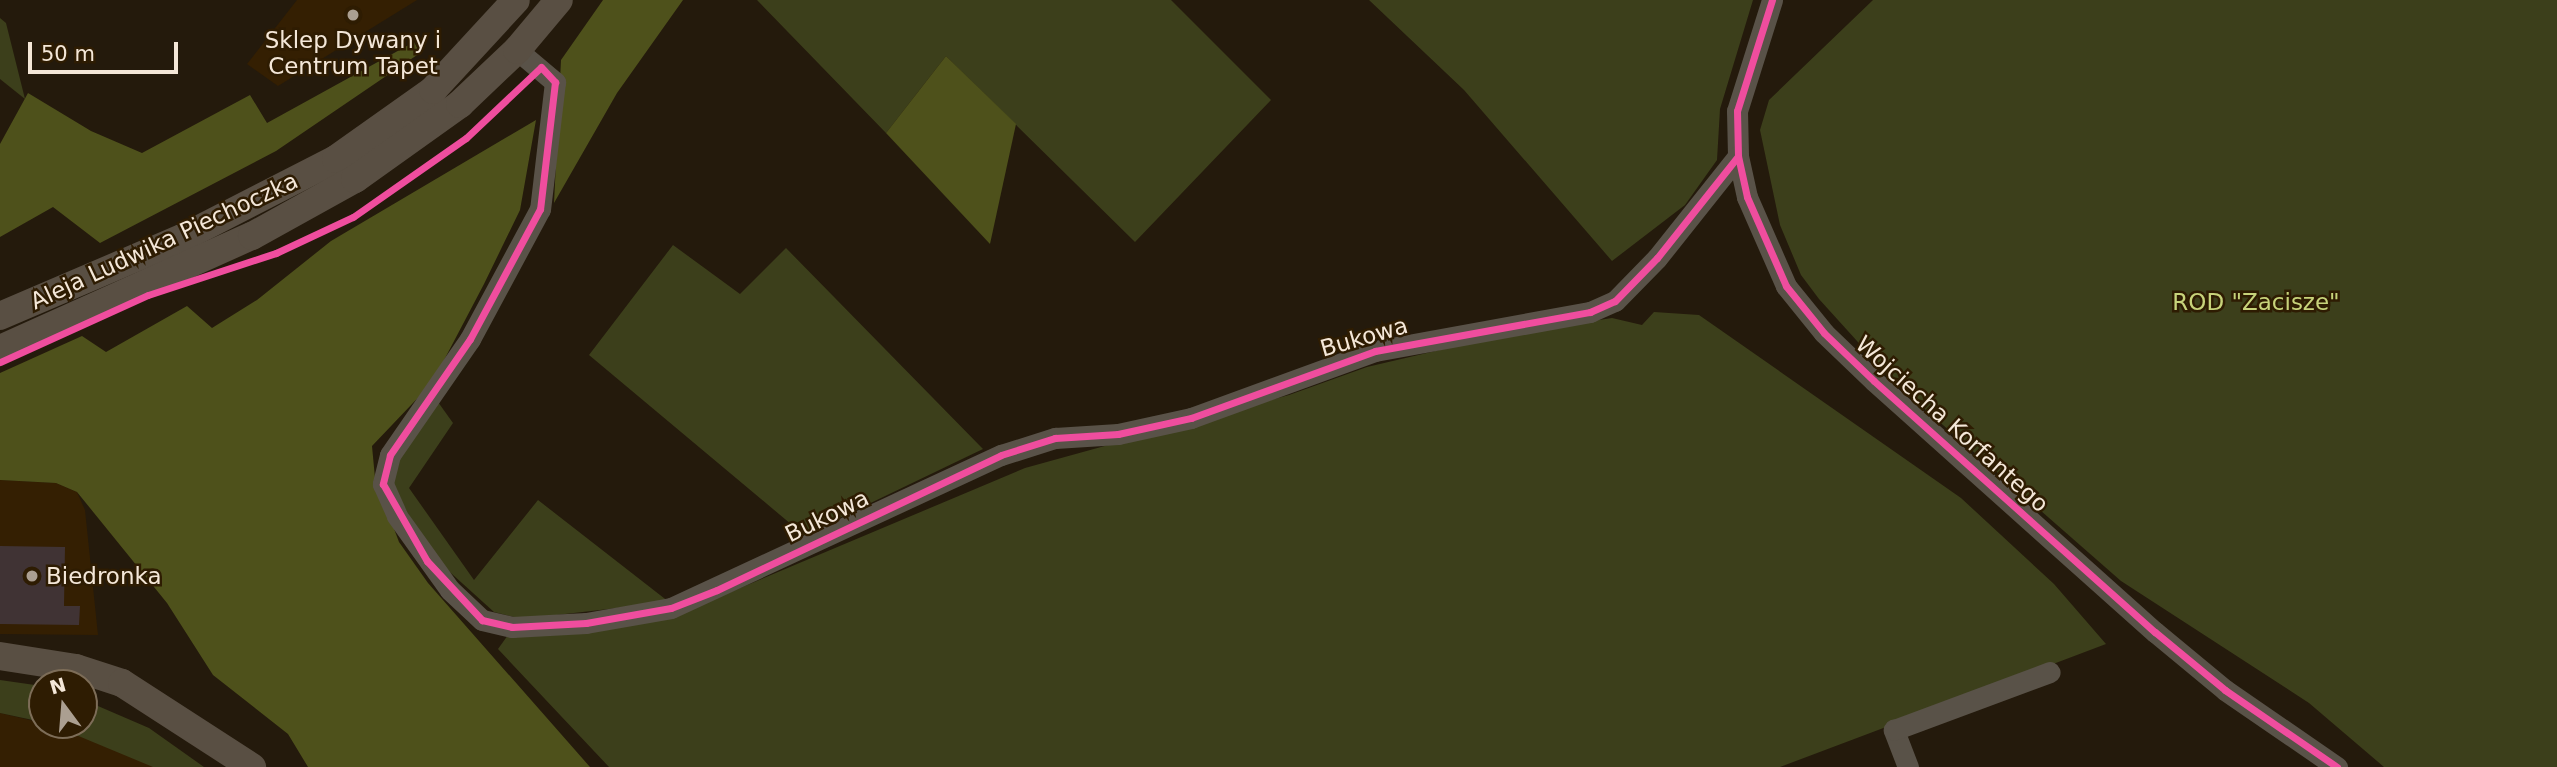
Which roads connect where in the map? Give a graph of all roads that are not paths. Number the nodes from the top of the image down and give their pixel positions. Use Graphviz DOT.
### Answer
graph roads {
  1 [pos="516,0"];
  2 [pos="559,0"];
  3 [pos="1772,0"];
  4 [pos="517,50"];
  5 [pos="1738,156"];
  6 [pos="0,316"];
  7 [pos="0,349"];
  8 [pos="0,656"];
  9 [pos="2050,672"];
  10 [pos="252,767"];
  11 [pos="1908,767"];
  12 [pos="2337,767"];
  1 -- 6 [label="main road, Aleja Ludwika Piechoczka"];
  2 -- 4 [label="main road, Aleja Ludwika Piechoczka"];
  3 -- 5 [label="street, Wojciecha Korfantego"];
  4 -- 5 [label="street, Bukowa"];
  4 -- 7 [label="main road, Aleja Ludwika Piechoczka"];
  5 -- 12 [label="street, Wojciecha Korfantego"];
  8 -- 10 [label="main road"];
  9 -- 11 [label="street"];
}
